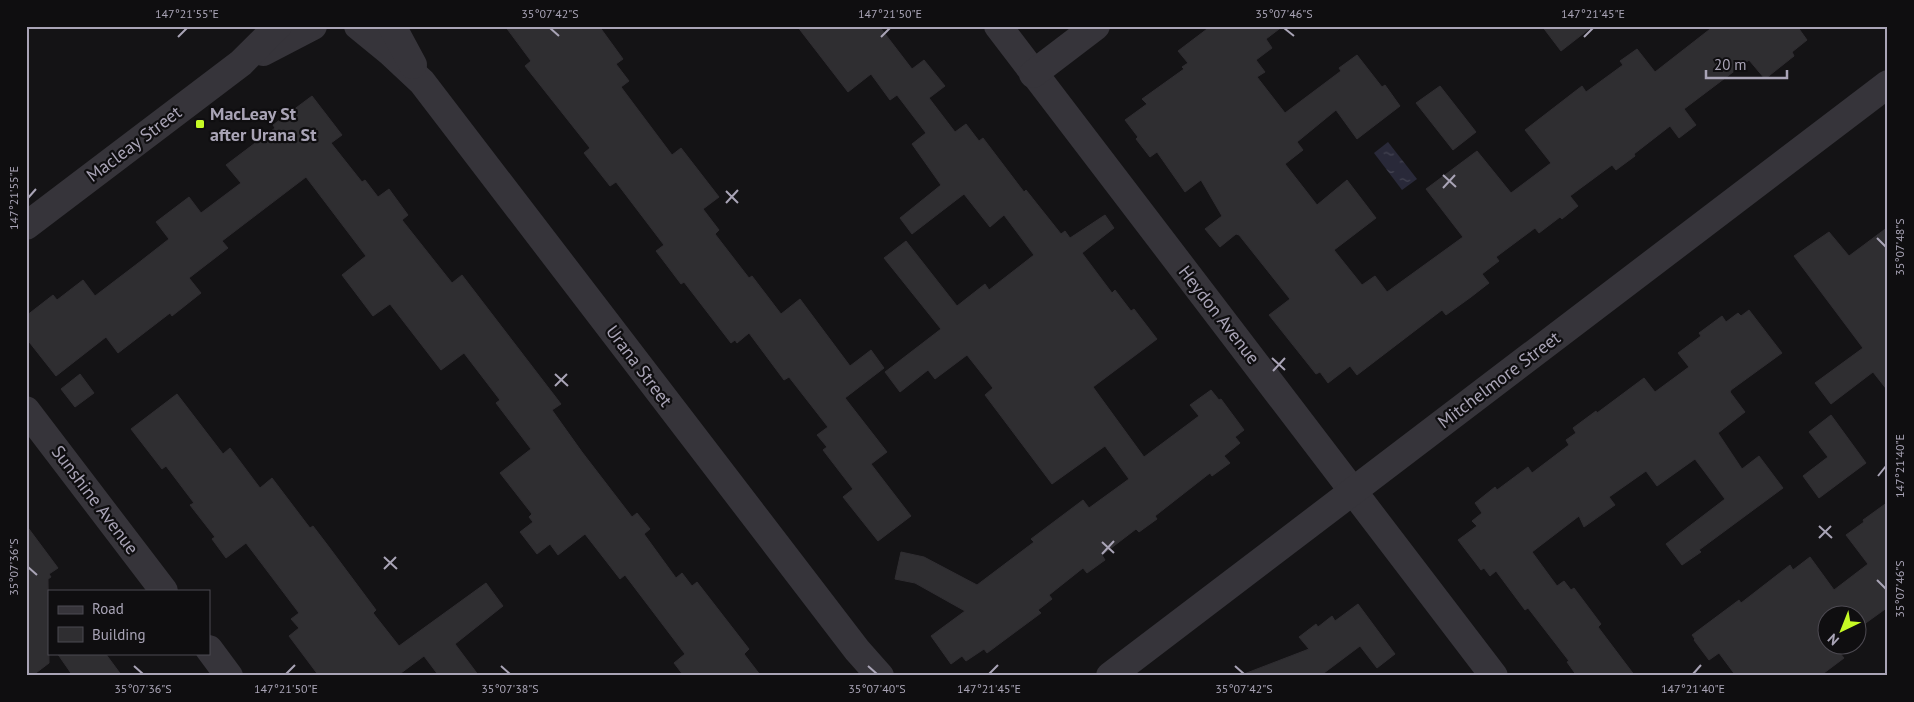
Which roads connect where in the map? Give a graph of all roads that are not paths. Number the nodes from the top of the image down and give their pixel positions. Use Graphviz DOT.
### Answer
graph roads {
  1 [pos="278,26"];
  2 [pos="313,26"];
  3 [pos="358,26"];
  4 [pos="392,26"];
  5 [pos="998,26"];
  6 [pos="1096,26"];
  7 [pos="241,63"];
  8 [pos="1033,74"];
  9 [pos="422,82"];
  10 [pos="1888,84"];
  11 [pos="26,226"];
  12 [pos="26,410"];
  13 [pos="1353,491"];
  14 [pos="163,590"];
  15 [pos="210,650"];
  16 [pos="857,650"];
  17 [pos="229,676"];
  18 [pos="869,676"];
  19 [pos="880,676"];
  20 [pos="1110,676"];
  21 [pos="1494,676"];
  1 -- 7 [label="street, Macleay Street"];
  2 -- 7 [label="street, Macleay Street"];
  3 -- 9 [label="street, Urana Street"];
  4 -- 9 [label="street, Urana Street"];
  5 -- 8 [label="street, Heydon Avenue"];
  6 -- 8 [label="street"];
  7 -- 11 [label="street, Macleay Street"];
  8 -- 13 [label="street, Heydon Avenue"];
  9 -- 16 [label="street, Urana Street"];
  10 -- 13 [label="street, Mitchelmore Street"];
  12 -- 14 [label="street, Sunshine Avenue"];
  13 -- 20 [label="street, Mitchelmore Street"];
  13 -- 21 [label="street, Heydon Avenue"];
  15 -- 17 [label="street"];
  16 -- 18 [label="street, Urana Street"];
  16 -- 19 [label="street, Urana Street"];
}
